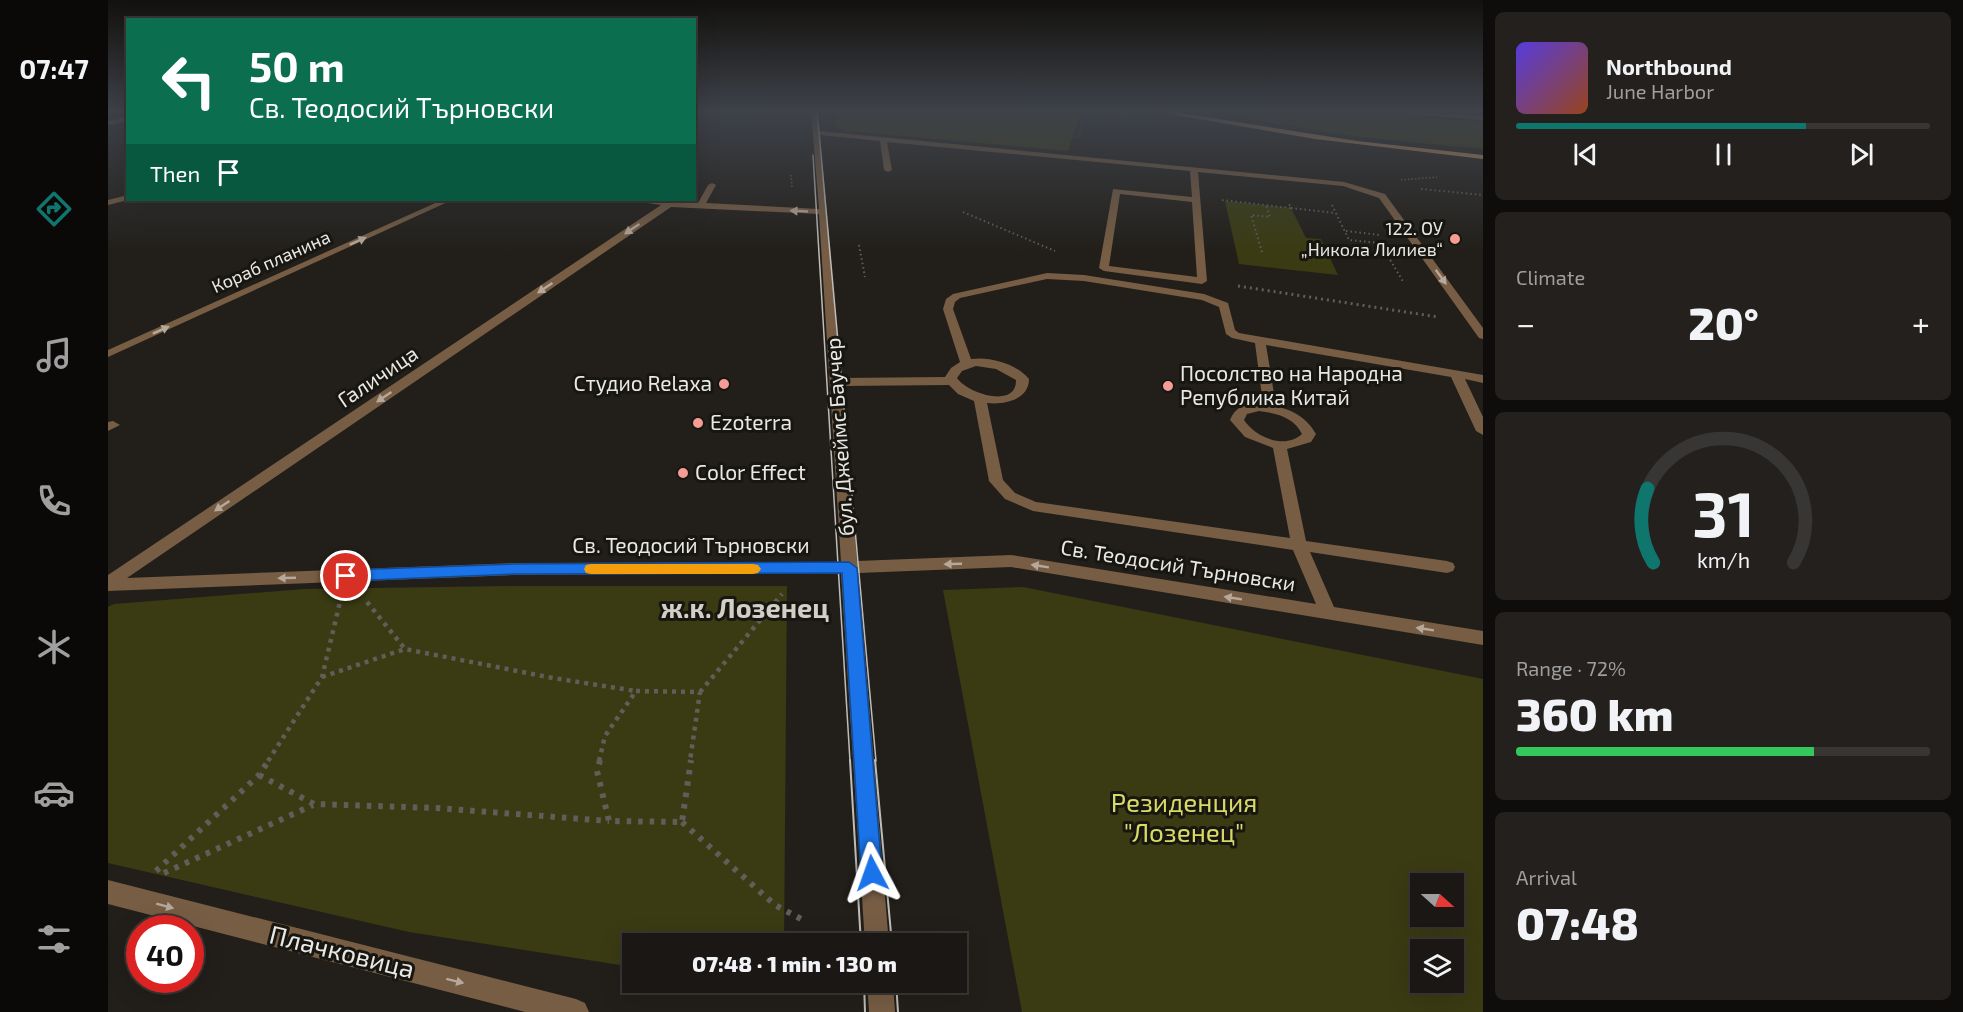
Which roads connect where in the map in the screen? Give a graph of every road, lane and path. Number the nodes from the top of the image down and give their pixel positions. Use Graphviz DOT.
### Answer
graph roads {
  1 [pos="818,157"];
  2 [pos="886,157"];
  3 [pos="1072,157"];
  4 [pos="1194,169"];
  5 [pos="888,170"];
  6 [pos="712,185"];
  7 [pos="1421,189"];
  8 [pos="1483,195"];
  9 [pos="1286,197"];
  10 [pos="126,198"];
  11 [pos="1196,198"];
  12 [pos="446,201"];
  13 [pos="650,201"];
  14 [pos="108,203"];
  15 [pos="669,204"];
  16 [pos="701,205"];
  17 [pos="1266,205"];
  18 [pos="1291,208"];
  19 [pos="823,212"];
  20 [pos="963,212"];
  21 [pos="859,245"];
  22 [pos="1262,252"];
  23 [pos="1058,253"];
  24 [pos="865,277"];
  25 [pos="1202,281"];
  26 [pos="1404,283"];
  27 [pos="1474,323"];
  28 [pos="1483,336"];
  29 [pos="1260,341"];
  30 [pos="108,354"];
  31 [pos="966,363"];
  32 [pos="1456,374"];
  33 [pos="1483,379"];
  34 [pos="952,381"];
  35 [pos="836,382"];
  36 [pos="980,398"];
  37 [pos="1270,408"];
  38 [pos="1483,431"];
  39 [pos="1279,444"];
  40 [pos="1299,545"];
  41 [pos="1447,567"];
  42 [pos="849,568"];
  43 [pos="803,569"];
  44 [pos="346,576"];
  45 [pos="108,584"];
  46 [pos="1328,613"];
  47 [pos="1483,639"];
  48 [pos="405,649"];
  49 [pos="322,677"];
  50 [pos="636,692"];
  51 [pos="700,692"];
  52 [pos="259,775"];
  53 [pos="314,804"];
  54 [pos="609,821"];
  55 [pos="682,822"];
  56 [pos="145,882"];
  57 [pos="113,893"];
  58 [pos="803,920"];
  59 [pos="876,933"];
  60 [pos="881,993"];
  61 [pos="576,1012"];
  62 [pos="882,1012"];
  1 -- 19 [label="street, бул. Джеймс Баучер"];
  2 -- 5 [label="street"];
  3 -- 4 [label="street"];
  4 -- 11 [label="street"];
  4 -- 27 [label="street, one-way"];
  6 -- 16 [label="street"];
  7 -- 8 [label="path"];
  9 -- 18 [label="path"];
  10 -- 14 [label="street"];
  11 -- 17 [label="path"];
  11 -- 25 [label="street"];
  11 -- 25 [label="street"];
  30 -- 12 [label="street, Кораб планина, one-way"];
  13 -- 15 [label="street"];
  15 -- 16 [label="street"];
  15 -- 45 [label="street, Галичица, one-way"];
  19 -- 16 [label="street, one-way"];
  17 -- 18 [label="path"];
  17 -- 22 [label="path"];
  18 -- 26 [label="path"];
  19 -- 35 [label="street, бул. Джеймс Баучер"];
  20 -- 23 [label="path"];
  21 -- 24 [label="path"];
  25 -- 27 [label="path"];
  27 -- 28 [label="street"];
  29 -- 31 [label="street"];
  29 -- 32 [label="street"];
  29 -- 37 [label="street"];
  31 -- 34 [label="street"];
  31 -- 36 [label="street"];
  32 -- 33 [label="street"];
  32 -- 38 [label="street"];
  34 -- 35 [label="street"];
  34 -- 36 [label="street"];
  35 -- 42 [label="street, бул. Джеймс Баучер"];
  36 -- 40 [label="street"];
  37 -- 39 [label="street"];
  37 -- 39 [label="street"];
  39 -- 40 [label="street"];
  40 -- 41 [label="street"];
  40 -- 46 [label="street"];
  42 -- 43 [label="street, Св. Теодосий Търновски"];
  46 -- 42 [label="street, Св. Теодосий Търновски, one-way"];
  42 -- 59 [label="street, бул. Джеймс Баучер"];
  43 -- 44 [label="street, Св. Теодосий Търновски"];
  43 -- 51 [label="path"];
  44 -- 45 [label="street, Св. Теодосий Търновски, one-way"];
  44 -- 48 [label="path"];
  44 -- 49 [label="path"];
  47 -- 46 [label="street, Св. Теодосий Търновски, one-way"];
  48 -- 49 [label="path"];
  48 -- 50 [label="path"];
  49 -- 52 [label="path"];
  50 -- 51 [label="path"];
  50 -- 54 [label="path"];
  51 -- 55 [label="path"];
  52 -- 53 [label="path"];
  52 -- 56 [label="path"];
  53 -- 54 [label="path"];
  53 -- 56 [label="path"];
  54 -- 55 [label="path"];
  55 -- 58 [label="path"];
  56 -- 57 [label="path"];
  57 -- 61 [label="street, Плачковица, one-way"];
  60 -- 62 [label="street"];
}
